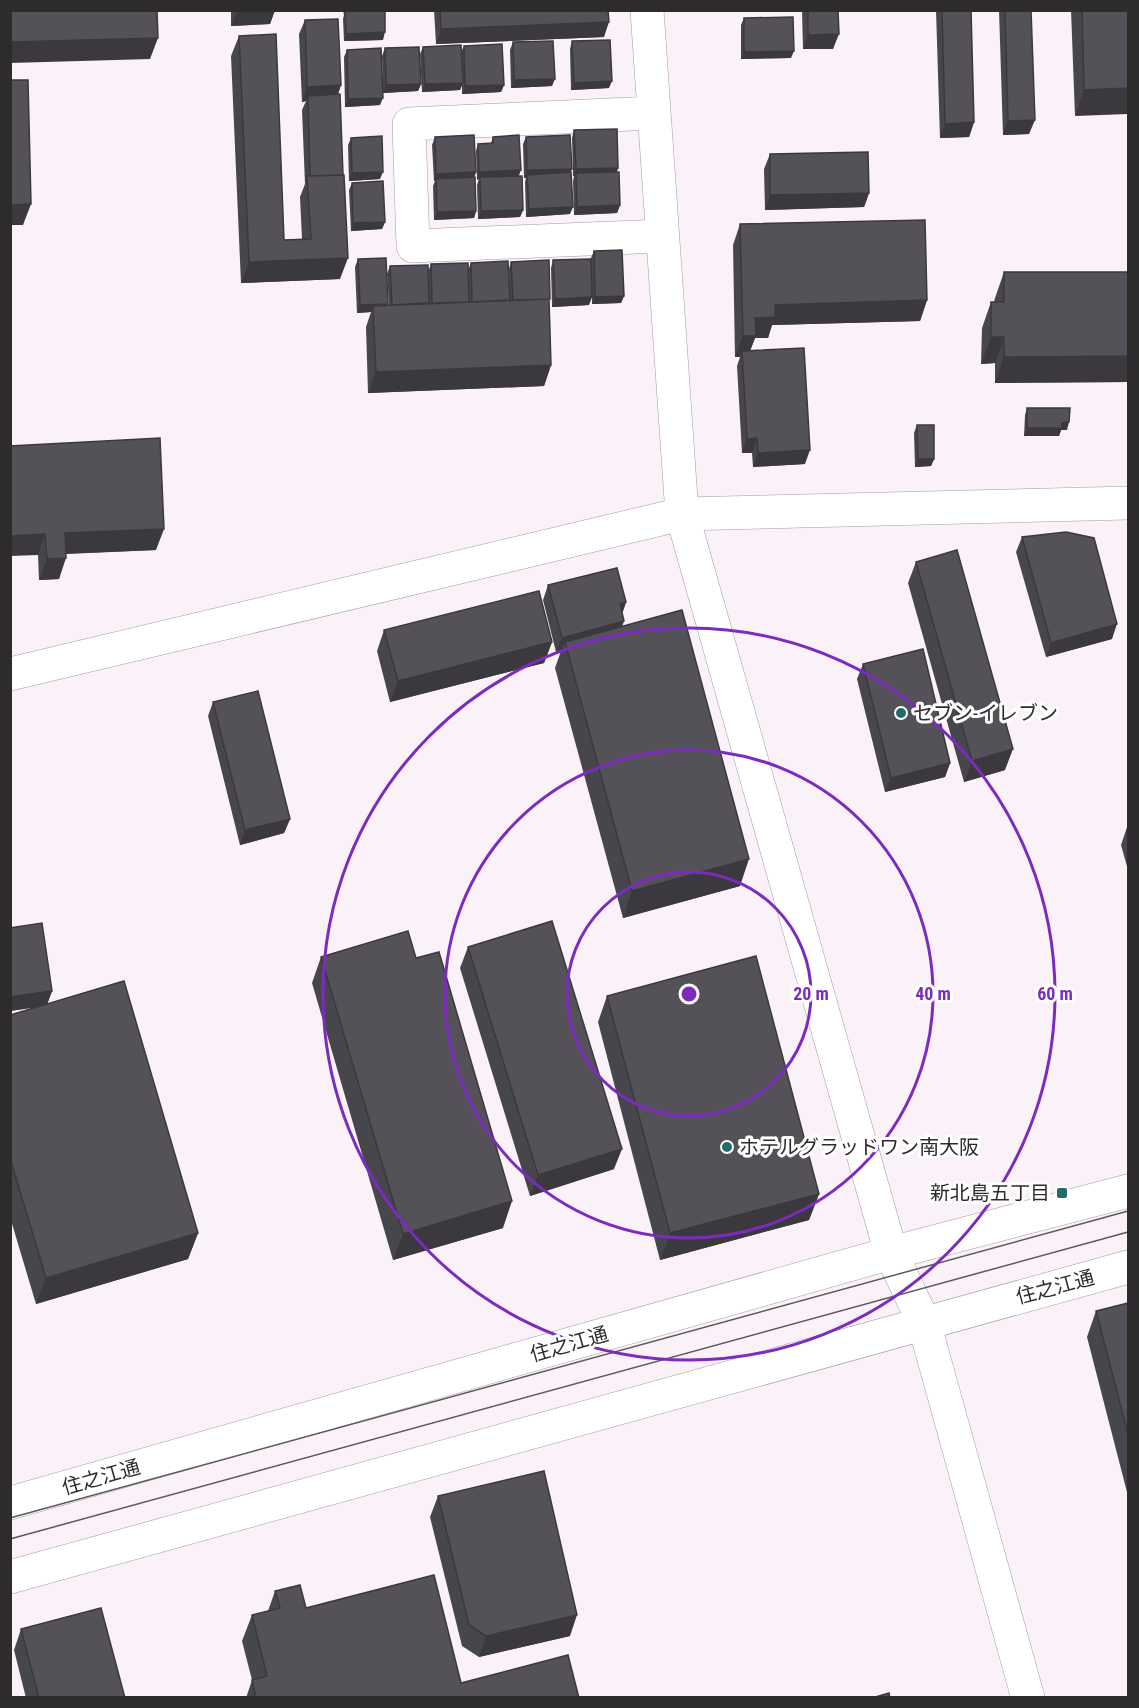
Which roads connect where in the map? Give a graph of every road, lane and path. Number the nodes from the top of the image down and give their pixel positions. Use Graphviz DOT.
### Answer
graph roads {
  1 [pos="647,10"];
  2 [pos="654,113"];
  3 [pos="662,236"];
  4 [pos="1128,503"];
  5 [pos="682,514"];
  6 [pos="10,674"];
  7 [pos="1128,1191"];
  8 [pos="891,1253"];
  9 [pos="1128,1267"];
  10 [pos="924,1323"];
  11 [pos="10,1503"];
  12 [pos="10,1577"];
  13 [pos="1028,1698"];
  1 -- 2 [label="street"];
  2 -- 3 [label="street"];
  2 -- 3 [label="street"];
  3 -- 5 [label="street"];
  4 -- 5 [label="street"];
  5 -- 6 [label="street"];
  5 -- 8 [label="street"];
  7 -- 8 [label="street, 住之江通"];
  8 -- 10 [label="street"];
  8 -- 11 [label="street, 住之江通"];
  9 -- 10 [label="street, 住之江通"];
  10 -- 12 [label="street, 住之江通"];
  10 -- 13 [label="street"];
}
